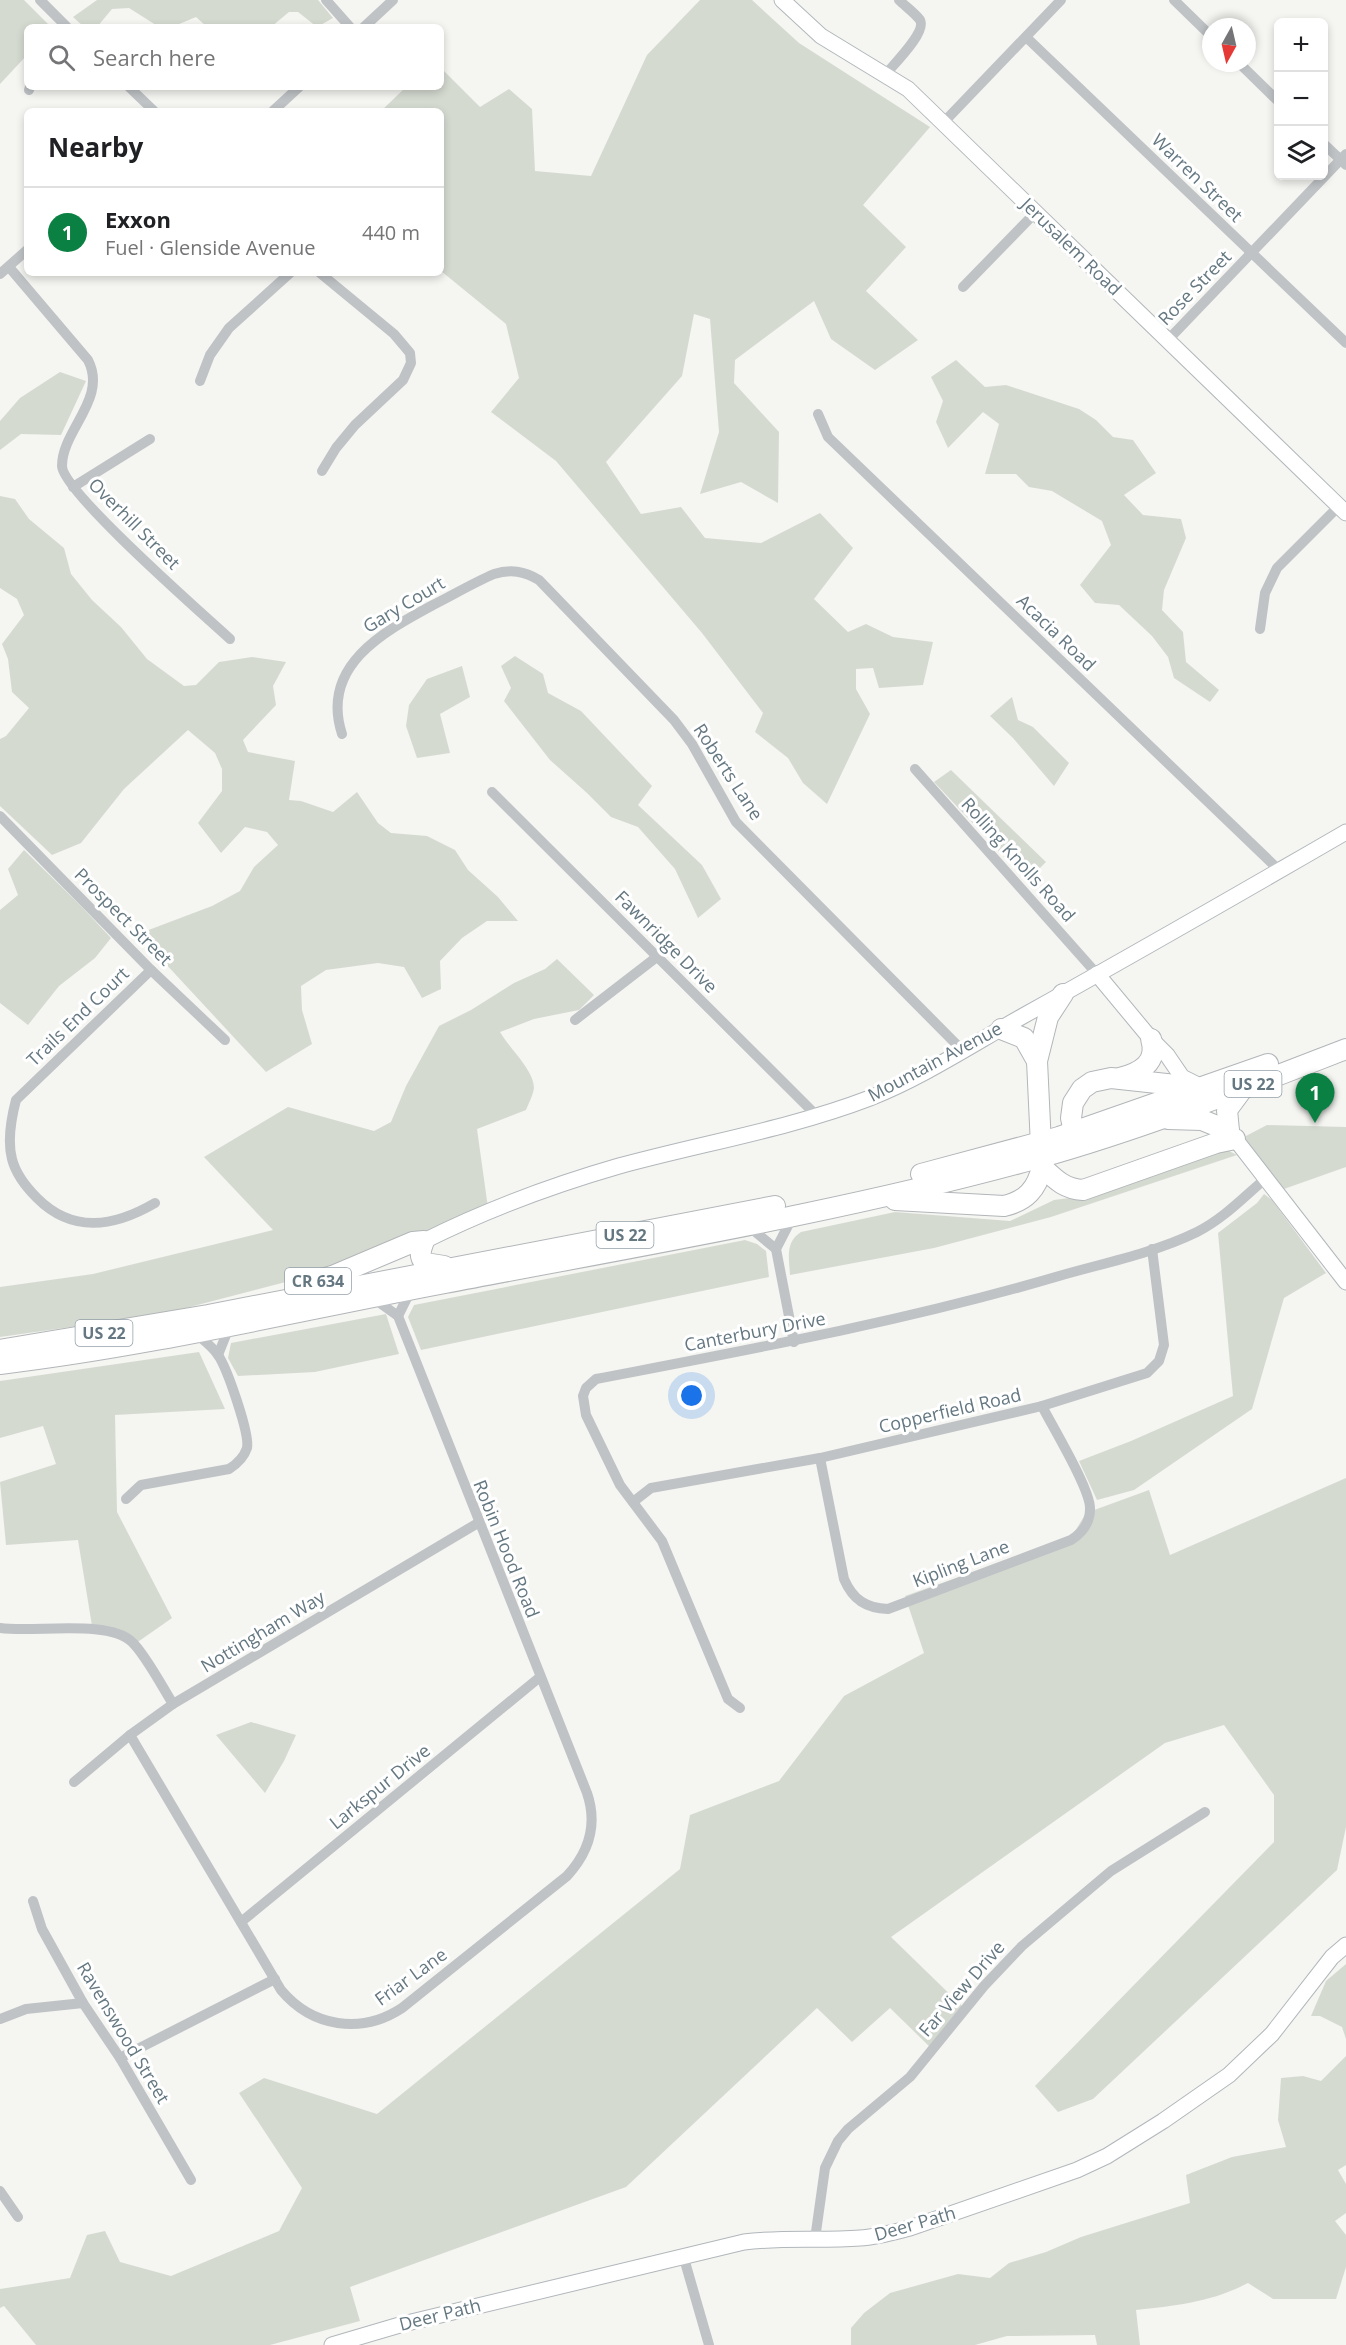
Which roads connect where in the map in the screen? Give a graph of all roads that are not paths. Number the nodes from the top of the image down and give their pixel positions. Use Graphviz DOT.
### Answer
graph roads {
  1 [pos="40,0"];
  2 [pos="326,0"];
  3 [pos="393,0"];
  4 [pos="782,0"];
  5 [pos="899,0"];
  6 [pos="1061,0"];
  7 [pos="1174,0"];
  8 [pos="64,24"];
  9 [pos="347,24"];
  10 [pos="367,24"];
  11 [pos="1202,27"];
  12 [pos="1026,37"];
  13 [pos="1248,72"];
  14 [pos="885,75"];
  15 [pos="132,90"];
  16 [pos="296,90"];
  17 [pos="1274,96"];
  18 [pos="151,108"];
  19 [pos="276,108"];
  20 [pos="943,123"];
  21 [pos="1328,148"];
  22 [pos="1344,159"];
  23 [pos="1035,213"];
  24 [pos="1251,252"];
  25 [pos="24,253"];
  26 [pos="9,267"];
  27 [pos="0,274"];
  28 [pos="287,276"];
  29 [pos="324,276"];
  30 [pos="963,287"];
  31 [pos="1167,341"];
  32 [pos="1346,343"];
  33 [pos="200,381"];
  34 [pos="818,414"];
  35 [pos="150,439"];
  36 [pos="322,471"];
  37 [pos="73,487"];
  38 [pos="1342,509"];
  39 [pos="515,571"];
  40 [pos="1260,629"];
  41 [pos="230,639"];
  42 [pos="342,734"];
  43 [pos="915,769"];
  44 [pos="492,792"];
  45 [pos="0,816"];
  46 [pos="1346,832"];
  47 [pos="1279,870"];
  48 [pos="658,956"];
  49 [pos="151,970"];
  50 [pos="1097,974"];
  51 [pos="1063,994"];
  52 [pos="575,1020"];
  53 [pos="1001,1029"];
  54 [pos="1346,1035"];
  55 [pos="225,1040"];
  56 [pos="1151,1040"];
  57 [pos="1346,1049"];
  58 [pos="962,1050"];
  59 [pos="1037,1061"];
  60 [pos="1117,1079"];
  61 [pos="1244,1087"];
  62 [pos="1203,1088"];
  63 [pos="817,1116"];
  64 [pos="1160,1118"];
  65 [pos="1232,1135"];
  66 [pos="1082,1137"];
  67 [pos="1041,1156"];
  68 [pos="1265,1179"];
  69 [pos="877,1199"];
  70 [pos="155,1203"];
  71 [pos="794,1216"];
  72 [pos="747,1225"];
  73 [pos="424,1241"];
  74 [pos="776,1249"];
  75 [pos="1152,1249"];
  76 [pos="456,1267"];
  77 [pos="1346,1282"];
  78 [pos="411,1290"];
  79 [pos="372,1298"];
  80 [pos="208,1315"];
  81 [pos="398,1317"];
  82 [pos="230,1325"];
  83 [pos="194,1332"];
  84 [pos="794,1342"];
  85 [pos="0,1350"];
  86 [pos="218,1355"];
  87 [pos="0,1364"];
  88 [pos="1042,1406"];
  89 [pos="820,1458"];
  90 [pos="126,1499"];
  91 [pos="633,1502"];
  92 [pos="478,1523"];
  93 [pos="0,1628"];
  94 [pos="540,1677"];
  95 [pos="173,1704"];
  96 [pos="740,1708"];
  97 [pos="130,1735"];
  98 [pos="74,1782"];
  99 [pos="587,1793"];
  100 [pos="1205,1812"];
  101 [pos="33,1902"];
  102 [pos="241,1922"];
  103 [pos="1346,1945"];
  104 [pos="275,1979"];
  105 [pos="83,2003"];
  106 [pos="0,2019"];
  107 [pos="120,2058"];
  108 [pos="190,2180"];
  109 [pos="0,2191"];
  110 [pos="18,2217"];
  111 [pos="815,2239"];
  112 [pos="684,2255"];
  113 [pos="332,2345"];
  114 [pos="709,2345"];
  1 -- 8 [label="street"];
  2 -- 9 [label="street"];
  3 -- 10 [label="street"];
  4 -- 14 [label="street, Jerusalem Road"];
  5 -- 14 [label="street"];
  6 -- 12 [label="street"];
  7 -- 11 [label="street"];
  12 -- 20 [label="street"];
  12 -- 24 [label="street, Warren Street"];
  13 -- 17 [label="street"];
  14 -- 20 [label="street, Jerusalem Road"];
  15 -- 18 [label="street"];
  16 -- 19 [label="street"];
  20 -- 23 [label="street, Jerusalem Road"];
  21 -- 22 [label="street"];
  22 -- 24 [label="street, Rose Street"];
  23 -- 30 [label="street"];
  23 -- 31 [label="street, Jerusalem Road"];
  24 -- 31 [label="street, Rose Street"];
  24 -- 32 [label="street, Warren Street"];
  25 -- 26 [label="street"];
  26 -- 27 [label="street"];
  26 -- 37 [label="street, Overhill Street"];
  28 -- 33 [label="street"];
  29 -- 36 [label="street"];
  31 -- 38 [label="street, Jerusalem Road"];
  34 -- 47 [label="street, Acacia Road"];
  35 -- 37 [label="street"];
  37 -- 41 [label="street, Overhill Street"];
  38 -- 40 [label="street"];
  39 -- 42 [label="street, Gary Court"];
  39 -- 58 [label="street, Roberts Lane"];
  43 -- 50 [label="street, Rolling Knolls Road"];
  44 -- 48 [label="street, Fawnridge Drive"];
  45 -- 49 [label="street, Prospect Street"];
  46 -- 47 [label="street, Mountain Avenue / CR 634"];
  47 -- 50 [label="street, Mountain Avenue / CR 634"];
  48 -- 52 [label="street"];
  48 -- 63 [label="street, Fawnridge Drive"];
  49 -- 55 [label="street, Prospect Street"];
  49 -- 70 [label="street, Trails End Court"];
  50 -- 51 [label="street, Mountain Avenue / CR 634"];
  50 -- 56 [label="street"];
  51 -- 53 [label="street, Mountain Avenue / CR 634"];
  51 -- 59 [label="highway"];
  53 -- 58 [label="street, Mountain Avenue / CR 634"];
  53 -- 59 [label="highway"];
  54 -- 62 [label="highway, US 22"];
  56 -- 60 [label="highway"];
  56 -- 62 [label="street"];
  57 -- 61 [label="highway, US 22"];
  58 -- 63 [label="street, Mountain Avenue / CR 634"];
  59 -- 67 [label="highway"];
  60 -- 62 [label="highway"];
  60 -- 66 [label="highway"];
  61 -- 64 [label="highway, US 22"];
  61 -- 65 [label="highway"];
  62 -- 66 [label="highway, US 22"];
  63 -- 73 [label="street, Mountain Avenue / CR 634"];
  64 -- 65 [label="highway"];
  64 -- 66 [label="highway, US 22"];
  65 -- 67 [label="highway"];
  65 -- 68 [label="street"];
  66 -- 67 [label="highway, US 22"];
  67 -- 69 [label="highway, US 22"];
  67 -- 69 [label="highway"];
  67 -- 76 [label="highway, US 22"];
  68 -- 75 [label="street, Canterbury Drive"];
  68 -- 77 [label="street"];
  69 -- 71 [label="highway, US 22"];
  71 -- 72 [label="highway, US 22"];
  71 -- 74 [label="street"];
  72 -- 74 [label="street"];
  72 -- 78 [label="highway, US 22"];
  73 -- 76 [label="highway"];
  73 -- 80 [label="highway, CR 634"];
  74 -- 84 [label="street"];
  75 -- 84 [label="street, Canterbury Drive"];
  75 -- 88 [label="street, Copperfield Road"];
  76 -- 80 [label="highway, US 22"];
  78 -- 79 [label="highway, US 22"];
  78 -- 81 [label="street"];
  79 -- 81 [label="street"];
  79 -- 82 [label="highway, US 22"];
  80 -- 85 [label="highway, US 22"];
  81 -- 92 [label="street, Robin Hood Road"];
  82 -- 83 [label="highway, US 22"];
  82 -- 86 [label="street"];
  83 -- 86 [label="street"];
  83 -- 87 [label="highway, US 22"];
  84 -- 91 [label="street, Canterbury Drive"];
  86 -- 90 [label="street"];
  88 -- 89 [label="street, Copperfield Road"];
  88 -- 89 [label="street, Kipling Lane"];
  89 -- 91 [label="street, Copperfield Road"];
  91 -- 96 [label="street, Canterbury Drive"];
  92 -- 94 [label="street, Robin Hood Road"];
  92 -- 95 [label="street, Nottingham Way"];
  93 -- 95 [label="street"];
  94 -- 99 [label="street, Robin Hood Road"];
  94 -- 102 [label="street, Larkspur Drive"];
  95 -- 97 [label="street, Nottingham Way"];
  97 -- 98 [label="street, Nottingham Way"];
  97 -- 102 [label="street, Friar Lane"];
  99 -- 104 [label="street, Friar Lane"];
  100 -- 111 [label="street, Far View Drive"];
  101 -- 105 [label="street, Ravenswood Street"];
  102 -- 104 [label="street, Friar Lane"];
  103 -- 111 [label="street, Deer Path"];
  104 -- 107 [label="street"];
  105 -- 106 [label="street"];
  105 -- 107 [label="street, Ravenswood Street"];
  107 -- 108 [label="street, Ravenswood Street"];
  109 -- 110 [label="street"];
  111 -- 112 [label="street, Deer Path"];
  112 -- 113 [label="street, Deer Path"];
  112 -- 114 [label="street"];
}
